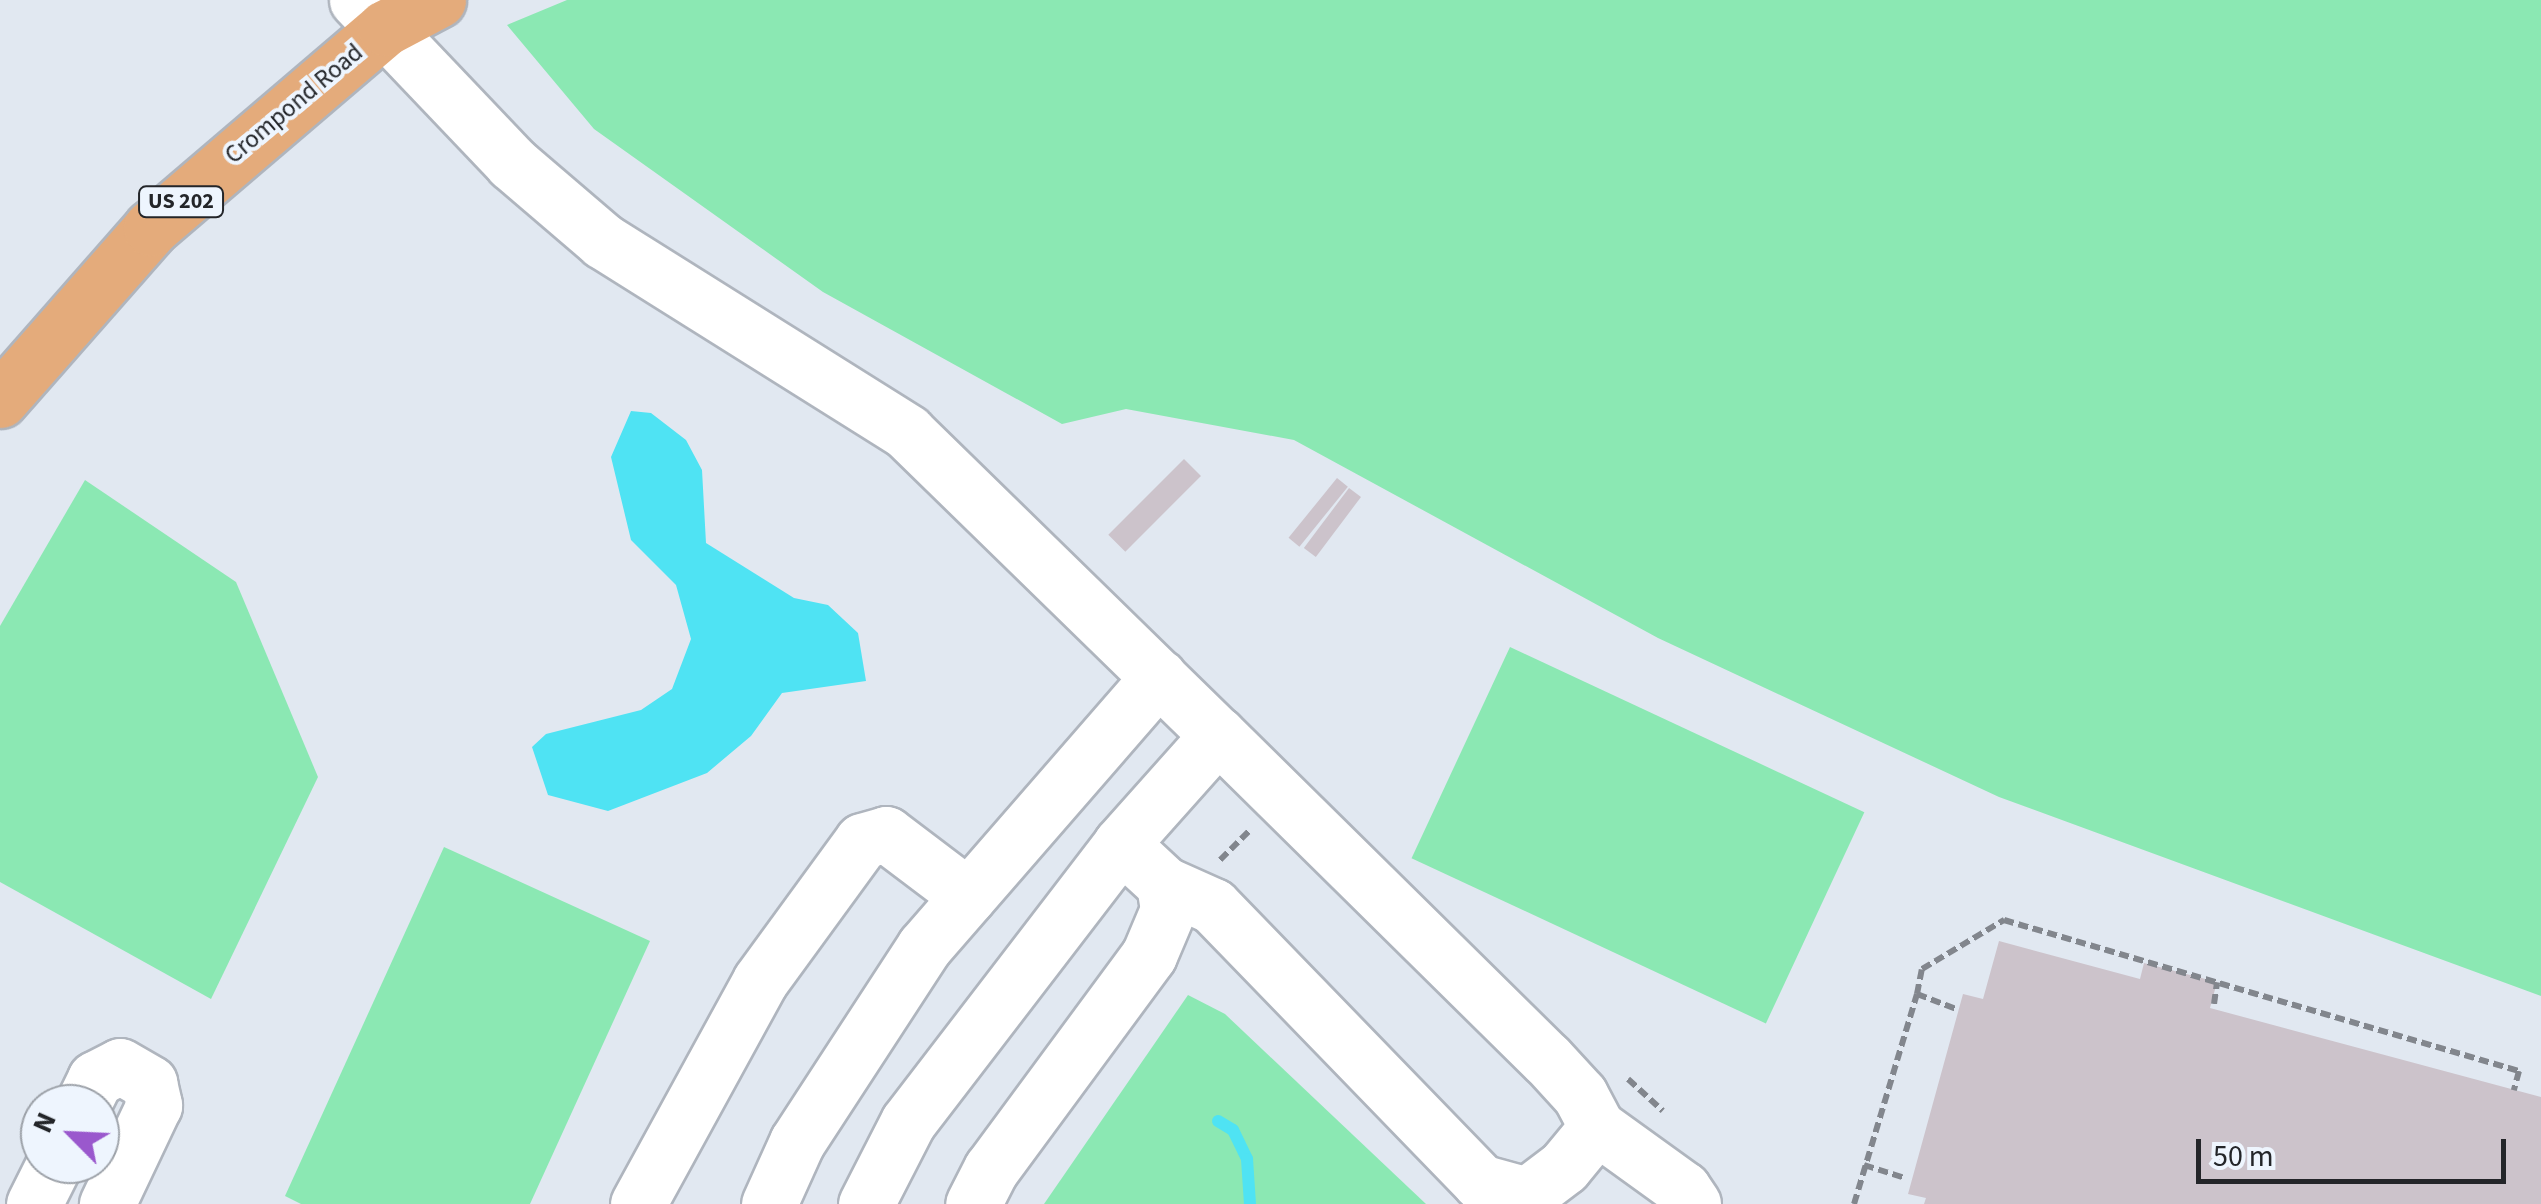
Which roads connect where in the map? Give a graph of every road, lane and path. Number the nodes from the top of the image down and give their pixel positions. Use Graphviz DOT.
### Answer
graph roads {
  1 [pos="438,0"];
  2 [pos="371,14"];
  3 [pos="0,400"];
  4 [pos="1159,677"];
  5 [pos="1218,736"];
  6 [pos="1260,820"];
  7 [pos="1122,844"];
  8 [pos="1188,876"];
  9 [pos="968,896"];
  10 [pos="2217,982"];
  11 [pos="1916,994"];
  12 [pos="2214,1004"];
  13 [pos="1956,1009"];
  14 [pos="93,1084"];
  15 [pos="2514,1090"];
  16 [pos="1597,1126"];
  17 [pos="1864,1165"];
  18 [pos="120,1175"];
  19 [pos="1905,1178"];
  20 [pos="638,1204"];
  21 [pos="769,1204"];
  22 [pos="866,1204"];
  23 [pos="973,1204"];
  24 [pos="1693,1204"];
  25 [pos="1854,1204"];
  1 -- 2 [label="highway, Crompond Road / US 202"];
  2 -- 3 [label="highway, Crompond Road / US 202"];
  2 -- 4 [label="lane"];
  4 -- 5 [label="lane"];
  4 -- 9 [label="lane"];
  5 -- 7 [label="lane"];
  5 -- 16 [label="lane"];
  6 -- 8 [label="path"];
  7 -- 8 [label="lane"];
  7 -- 22 [label="lane"];
  8 -- 16 [label="lane"];
  8 -- 23 [label="lane"];
  9 -- 20 [label="lane"];
  9 -- 21 [label="lane"];
  10 -- 11 [label="path"];
  10 -- 12 [label="path"];
  10 -- 15 [label="path"];
  11 -- 13 [label="path"];
  11 -- 17 [label="path"];
  14 -- 18 [label="lane"];
  16 -- 24 [label="lane"];
  17 -- 19 [label="path"];
  17 -- 25 [label="path"];
}
